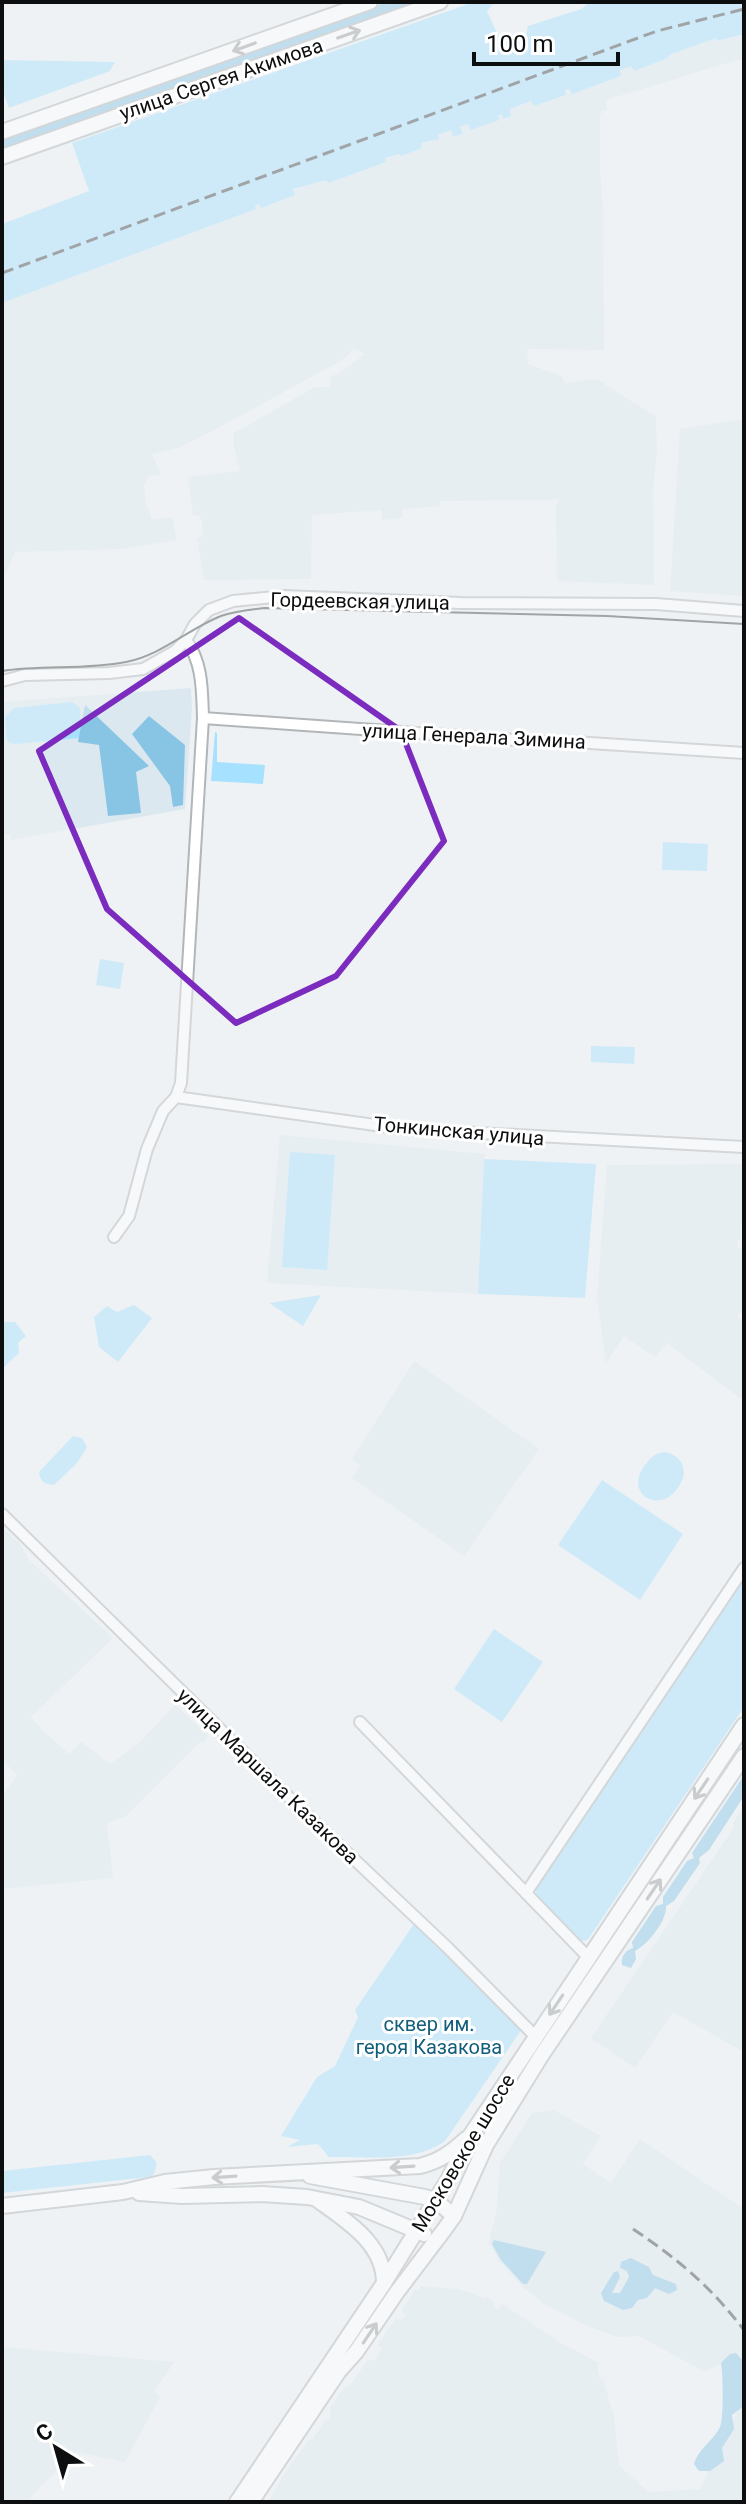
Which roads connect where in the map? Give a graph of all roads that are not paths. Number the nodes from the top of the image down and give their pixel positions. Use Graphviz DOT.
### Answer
graph roads {
  1 [pos="370,2"];
  2 [pos="440,2"];
  3 [pos="2,132"];
  4 [pos="2,157"];
  5 [pos="744,611"];
  6 [pos="186,640"];
  7 [pos="2,681"];
  8 [pos="203,718"];
  9 [pos="744,753"];
  10 [pos="176,1097"];
  11 [pos="744,1147"];
  12 [pos="114,1237"];
  13 [pos="2,1514"];
  14 [pos="744,1568"];
  15 [pos="360,1722"];
  16 [pos="744,1725"];
  17 [pos="744,1756"];
  18 [pos="526,1893"];
  19 [pos="588,1957"];
  20 [pos="535,2036"];
  21 [pos="470,2136"];
  22 [pos="302,2174"];
  23 [pos="123,2192"];
  24 [pos="315,2199"];
  25 [pos="435,2200"];
  26 [pos="2,2206"];
  27 [pos="454,2216"];
  28 [pos="444,2230"];
  29 [pos="415,2232"];
  30 [pos="384,2283"];
  31 [pos="237,2502"];
  32 [pos="251,2502"];
  1 -- 3 [label="main road, улица Сергея Акимова, one-way"];
  4 -- 2 [label="main road, улица Сергея Акимова, one-way"];
  5 -- 6 [label="street, Гордеевская улица"];
  6 -- 7 [label="street, Гордеевская улица"];
  6 -- 8 [label="street"];
  8 -- 9 [label="street, улица Генерала Зимина"];
  8 -- 10 [label="street"];
  10 -- 11 [label="street, Тонкинская улица"];
  10 -- 12 [label="street"];
  13 -- 20 [label="street, улица Маршала Казакова"];
  14 -- 18 [label="street"];
  15 -- 18 [label="street"];
  16 -- 19 [label="main road, Московское шоссе, one-way"];
  27 -- 17 [label="main road, Московское шоссе, one-way"];
  18 -- 19 [label="street"];
  19 -- 20 [label="main road, Московское шоссе, one-way"];
  20 -- 21 [label="main road, Московское шоссе"];
  21 -- 22 [label="main road, one-way"];
  21 -- 25 [label="main road, Московское шоссе"];
  22 -- 23 [label="main road, one-way"];
  22 -- 25 [label="main road"];
  23 -- 24 [label="main road"];
  23 -- 26 [label="main road"];
  24 -- 29 [label="main road"];
  24 -- 30 [label="main road"];
  25 -- 27 [label="main road"];
  25 -- 29 [label="main road, Московское шоссе"];
  27 -- 28 [label="main road, Московское шоссе"];
  28 -- 29 [label="main road"];
  32 -- 28 [label="main road, Московское шоссе, one-way"];
  29 -- 30 [label="main road, Московское шоссе"];
  30 -- 31 [label="main road, Московское шоссе"];
}
